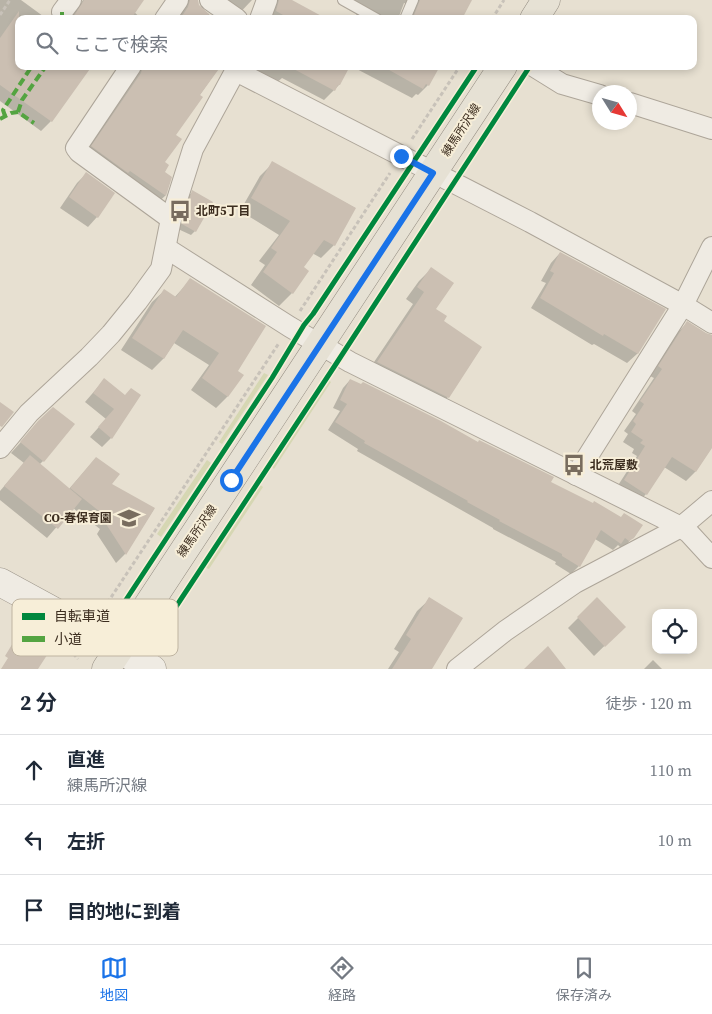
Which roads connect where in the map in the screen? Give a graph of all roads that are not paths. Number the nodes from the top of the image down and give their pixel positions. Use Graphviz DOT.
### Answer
graph roads {
  1 [pos="178,0"];
  2 [pos="210,0"];
  3 [pos="267,0"];
  4 [pos="344,0"];
  5 [pos="413,0"];
  6 [pos="546,0"];
  7 [pos="168,15"];
  8 [pos="231,15"];
  9 [pos="261,15"];
  10 [pos="370,15"];
  11 [pos="407,15"];
  12 [pos="537,15"];
  13 [pos="129,70"];
  14 [pos="236,70"];
  15 [pos="241,70"];
  16 [pos="500,70"];
  17 [pos="539,70"];
  18 [pos="592,93"];
  19 [pos="637,106"];
  20 [pos="712,129"];
  21 [pos="433,173"];
  22 [pos="172,219"];
  23 [pos="712,247"];
  24 [pos="166,248"];
  25 [pos="683,305"];
  26 [pos="712,323"];
  27 [pos="319,345"];
  28 [pos="0,448"];
  29 [pos="576,475"];
  30 [pos="712,501"];
  31 [pos="681,527"];
  32 [pos="712,558"];
  33 [pos="0,582"];
  34 [pos="25,599"];
  35 [pos="152,599"];
  36 [pos="112,659"];
  37 [pos="152,669"];
  38 [pos="457,669"];
  1 -- 7 [label="street"];
  2 -- 8 [label="street"];
  3 -- 9 [label="street"];
  4 -- 10 [label="lane"];
  5 -- 11 [label="lane"];
  6 -- 12 [label="main road"];
  13 -- 22 [label="street"];
  14 -- 22 [label="street"];
  15 -- 21 [label="street"];
  16 -- 21 [label="main road, 練馬所沢線"];
  17 -- 18 [label="street"];
  19 -- 20 [label="street"];
  21 -- 25 [label="street"];
  21 -- 27 [label="main road, 練馬所沢線"];
  22 -- 24 [label="street"];
  23 -- 25 [label="street"];
  24 -- 27 [label="street"];
  24 -- 28 [label="street"];
  25 -- 26 [label="street"];
  25 -- 29 [label="street"];
  27 -- 29 [label="street"];
  27 -- 35 [label="main road, 練馬所沢線"];
  29 -- 31 [label="street"];
  30 -- 31 [label="street"];
  31 -- 32 [label="street"];
  31 -- 38 [label="street"];
  33 -- 34 [label="street"];
  36 -- 37 [label="street"];
}
